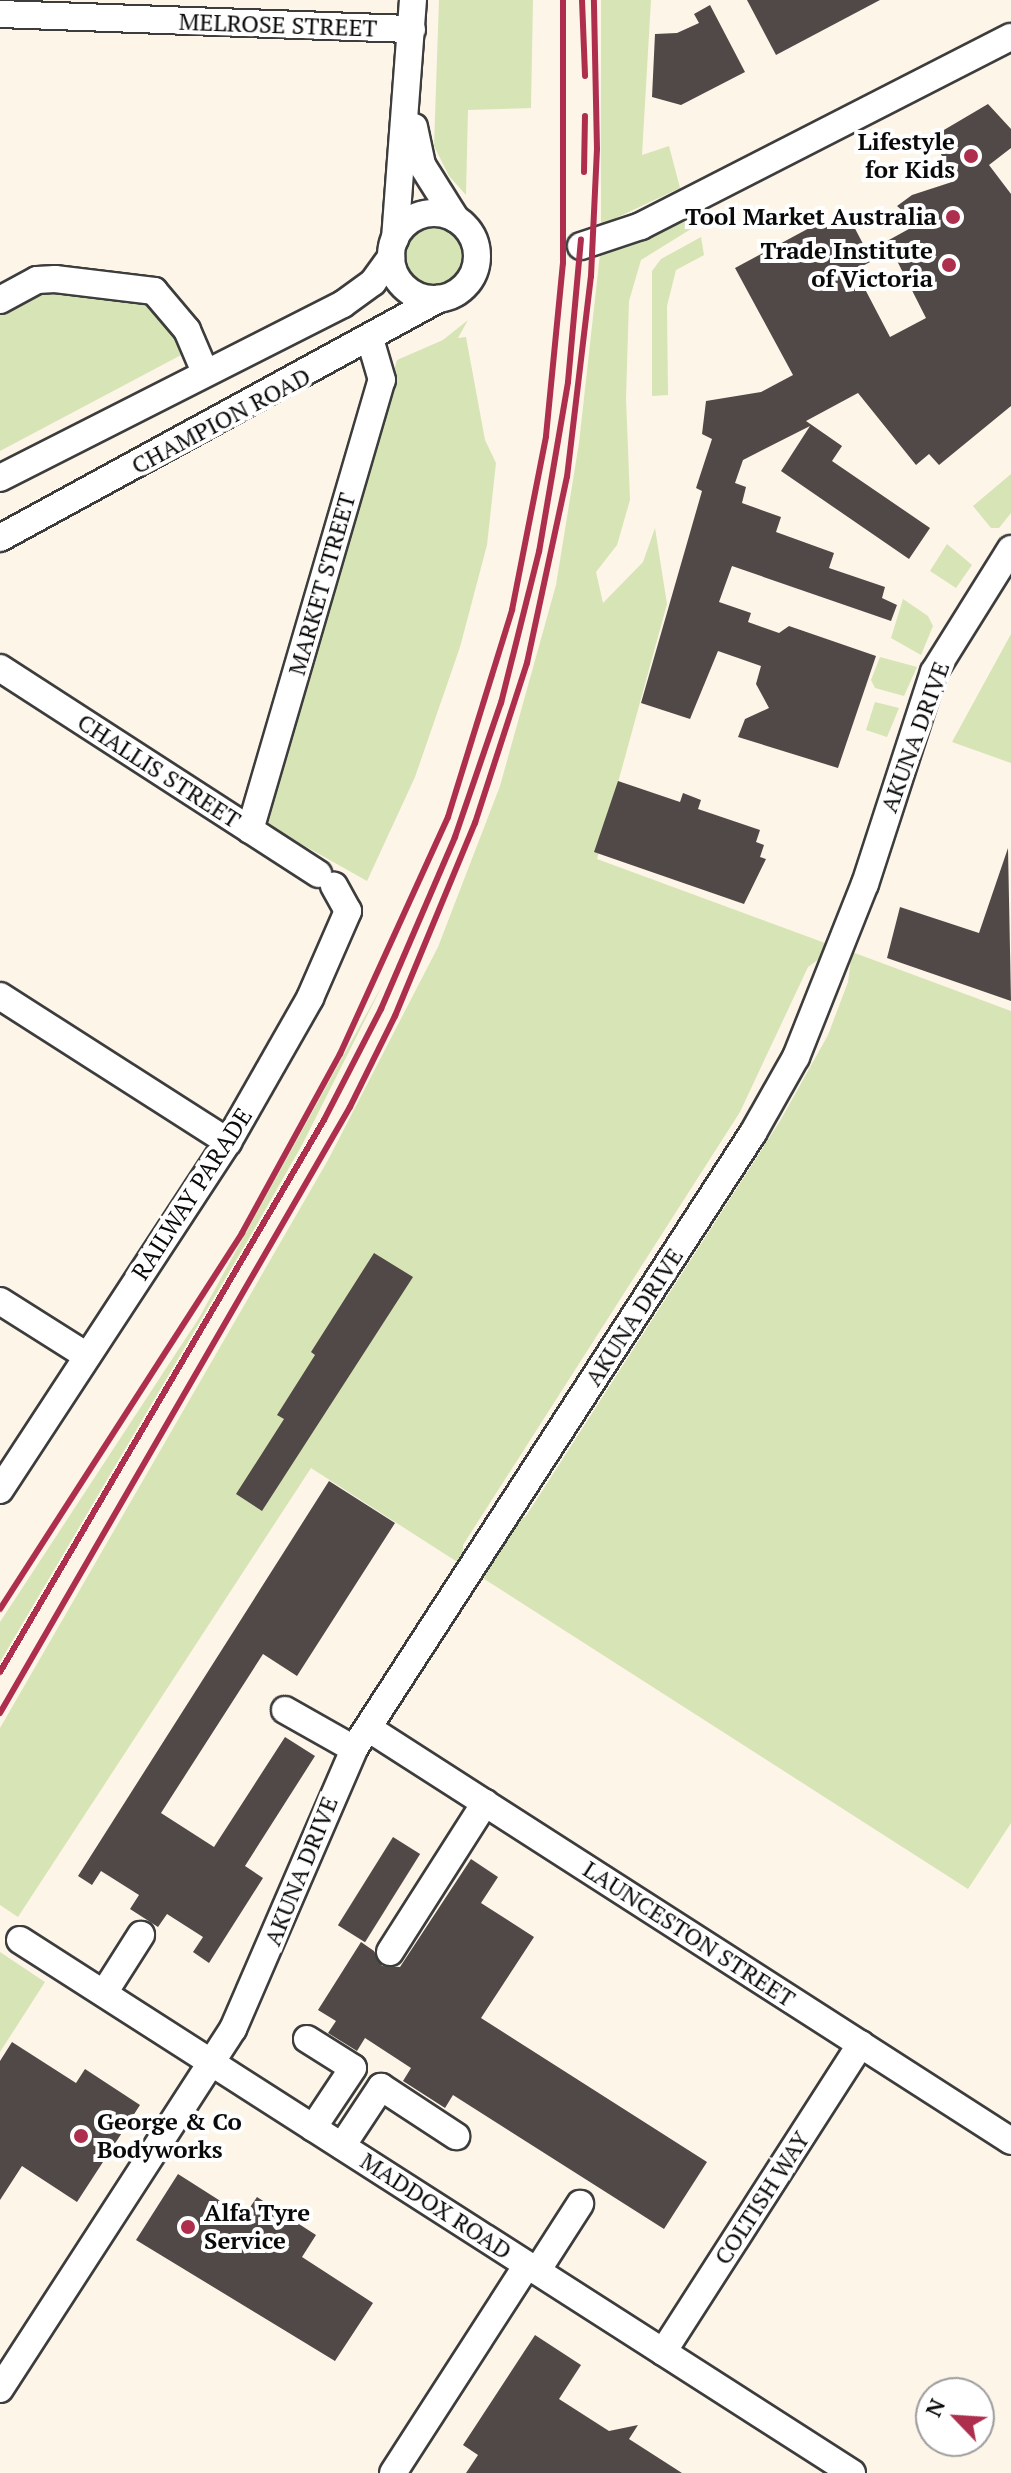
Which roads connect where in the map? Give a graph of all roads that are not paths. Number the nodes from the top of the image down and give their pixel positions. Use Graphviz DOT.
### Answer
graph roads {
  1 [pos="413,0"];
  2 [pos="147,10"];
  3 [pos="0,14"];
  4 [pos="412,29"];
  5 [pos="1007,47"];
  6 [pos="409,88"];
  7 [pos="456,219"];
  8 [pos="581,246"];
  9 [pos="393,248"];
  10 [pos="439,299"];
  11 [pos="0,300"];
  12 [pos="370,339"];
  13 [pos="205,372"];
  14 [pos="0,478"];
  15 [pos="0,538"];
  16 [pos="1011,549"];
  17 [pos="0,668"];
  18 [pos="250,830"];
  19 [pos="326,880"];
  20 [pos="0,996"];
  21 [pos="228,1142"];
  22 [pos="0,1301"];
  23 [pos="87,1356"];
  24 [pos="0,1490"];
  25 [pos="285,1710"];
  26 [pos="361,1738"];
  27 [pos="485,1803"];
  28 [pos="141,1935"];
  29 [pos="20,1940"];
  30 [pos="390,1952"];
  31 [pos="104,1993"];
  32 [pos="307,2039"];
  33 [pos="861,2044"];
  34 [pos="212,2063"];
  35 [pos="313,2128"];
  36 [pos="456,2136"];
  37 [pos="1011,2141"];
  38 [pos="342,2146"];
  39 [pos="580,2204"];
  40 [pos="532,2268"];
  41 [pos="663,2352"];
  42 [pos="0,2389"];
  43 [pos="841,2470"];
  44 [pos="393,2473"];
  1 -- 4 [label="street"];
  2 -- 3 [label="street, MELROSE STREET"];
  2 -- 4 [label="street, MELROSE STREET"];
  4 -- 6 [label="street"];
  5 -- 8 [label="street"];
  6 -- 7 [label="street"];
  6 -- 9 [label="street"];
  7 -- 9 [label="street"];
  7 -- 10 [label="street"];
  9 -- 10 [label="street"];
  9 -- 13 [label="street, CHAMPION ROAD"];
  10 -- 12 [label="street, CHAMPION ROAD"];
  11 -- 13 [label="street"];
  12 -- 15 [label="street, CHAMPION ROAD"];
  12 -- 18 [label="street, MARKET STREET"];
  13 -- 14 [label="street, CHAMPION ROAD"];
  16 -- 26 [label="street, AKUNA DRIVE"];
  17 -- 18 [label="street, CHALLIS STREET"];
  18 -- 19 [label="street, CHALLIS STREET"];
  19 -- 21 [label="street, RAILWAY PARADE"];
  20 -- 21 [label="street"];
  21 -- 23 [label="street, RAILWAY PARADE"];
  22 -- 23 [label="street"];
  23 -- 24 [label="street, RAILWAY PARADE"];
  25 -- 26 [label="street, LAUNCESTON STREET"];
  26 -- 27 [label="street, LAUNCESTON STREET"];
  26 -- 34 [label="street, AKUNA DRIVE"];
  27 -- 30 [label="street"];
  27 -- 33 [label="street, LAUNCESTON STREET"];
  28 -- 31 [label="street"];
  29 -- 31 [label="street, MADDOX ROAD"];
  31 -- 34 [label="street, MADDOX ROAD"];
  32 -- 35 [label="street"];
  33 -- 37 [label="street, LAUNCESTON STREET"];
  33 -- 41 [label="street, COLTISH WAY"];
  34 -- 35 [label="street, MADDOX ROAD"];
  34 -- 42 [label="street, AKUNA DRIVE"];
  35 -- 38 [label="street, MADDOX ROAD"];
  36 -- 38 [label="street"];
  38 -- 40 [label="street, MADDOX ROAD"];
  39 -- 40 [label="street"];
  40 -- 41 [label="street, MADDOX ROAD"];
  40 -- 44 [label="street"];
  41 -- 43 [label="street, MADDOX ROAD"];
}
